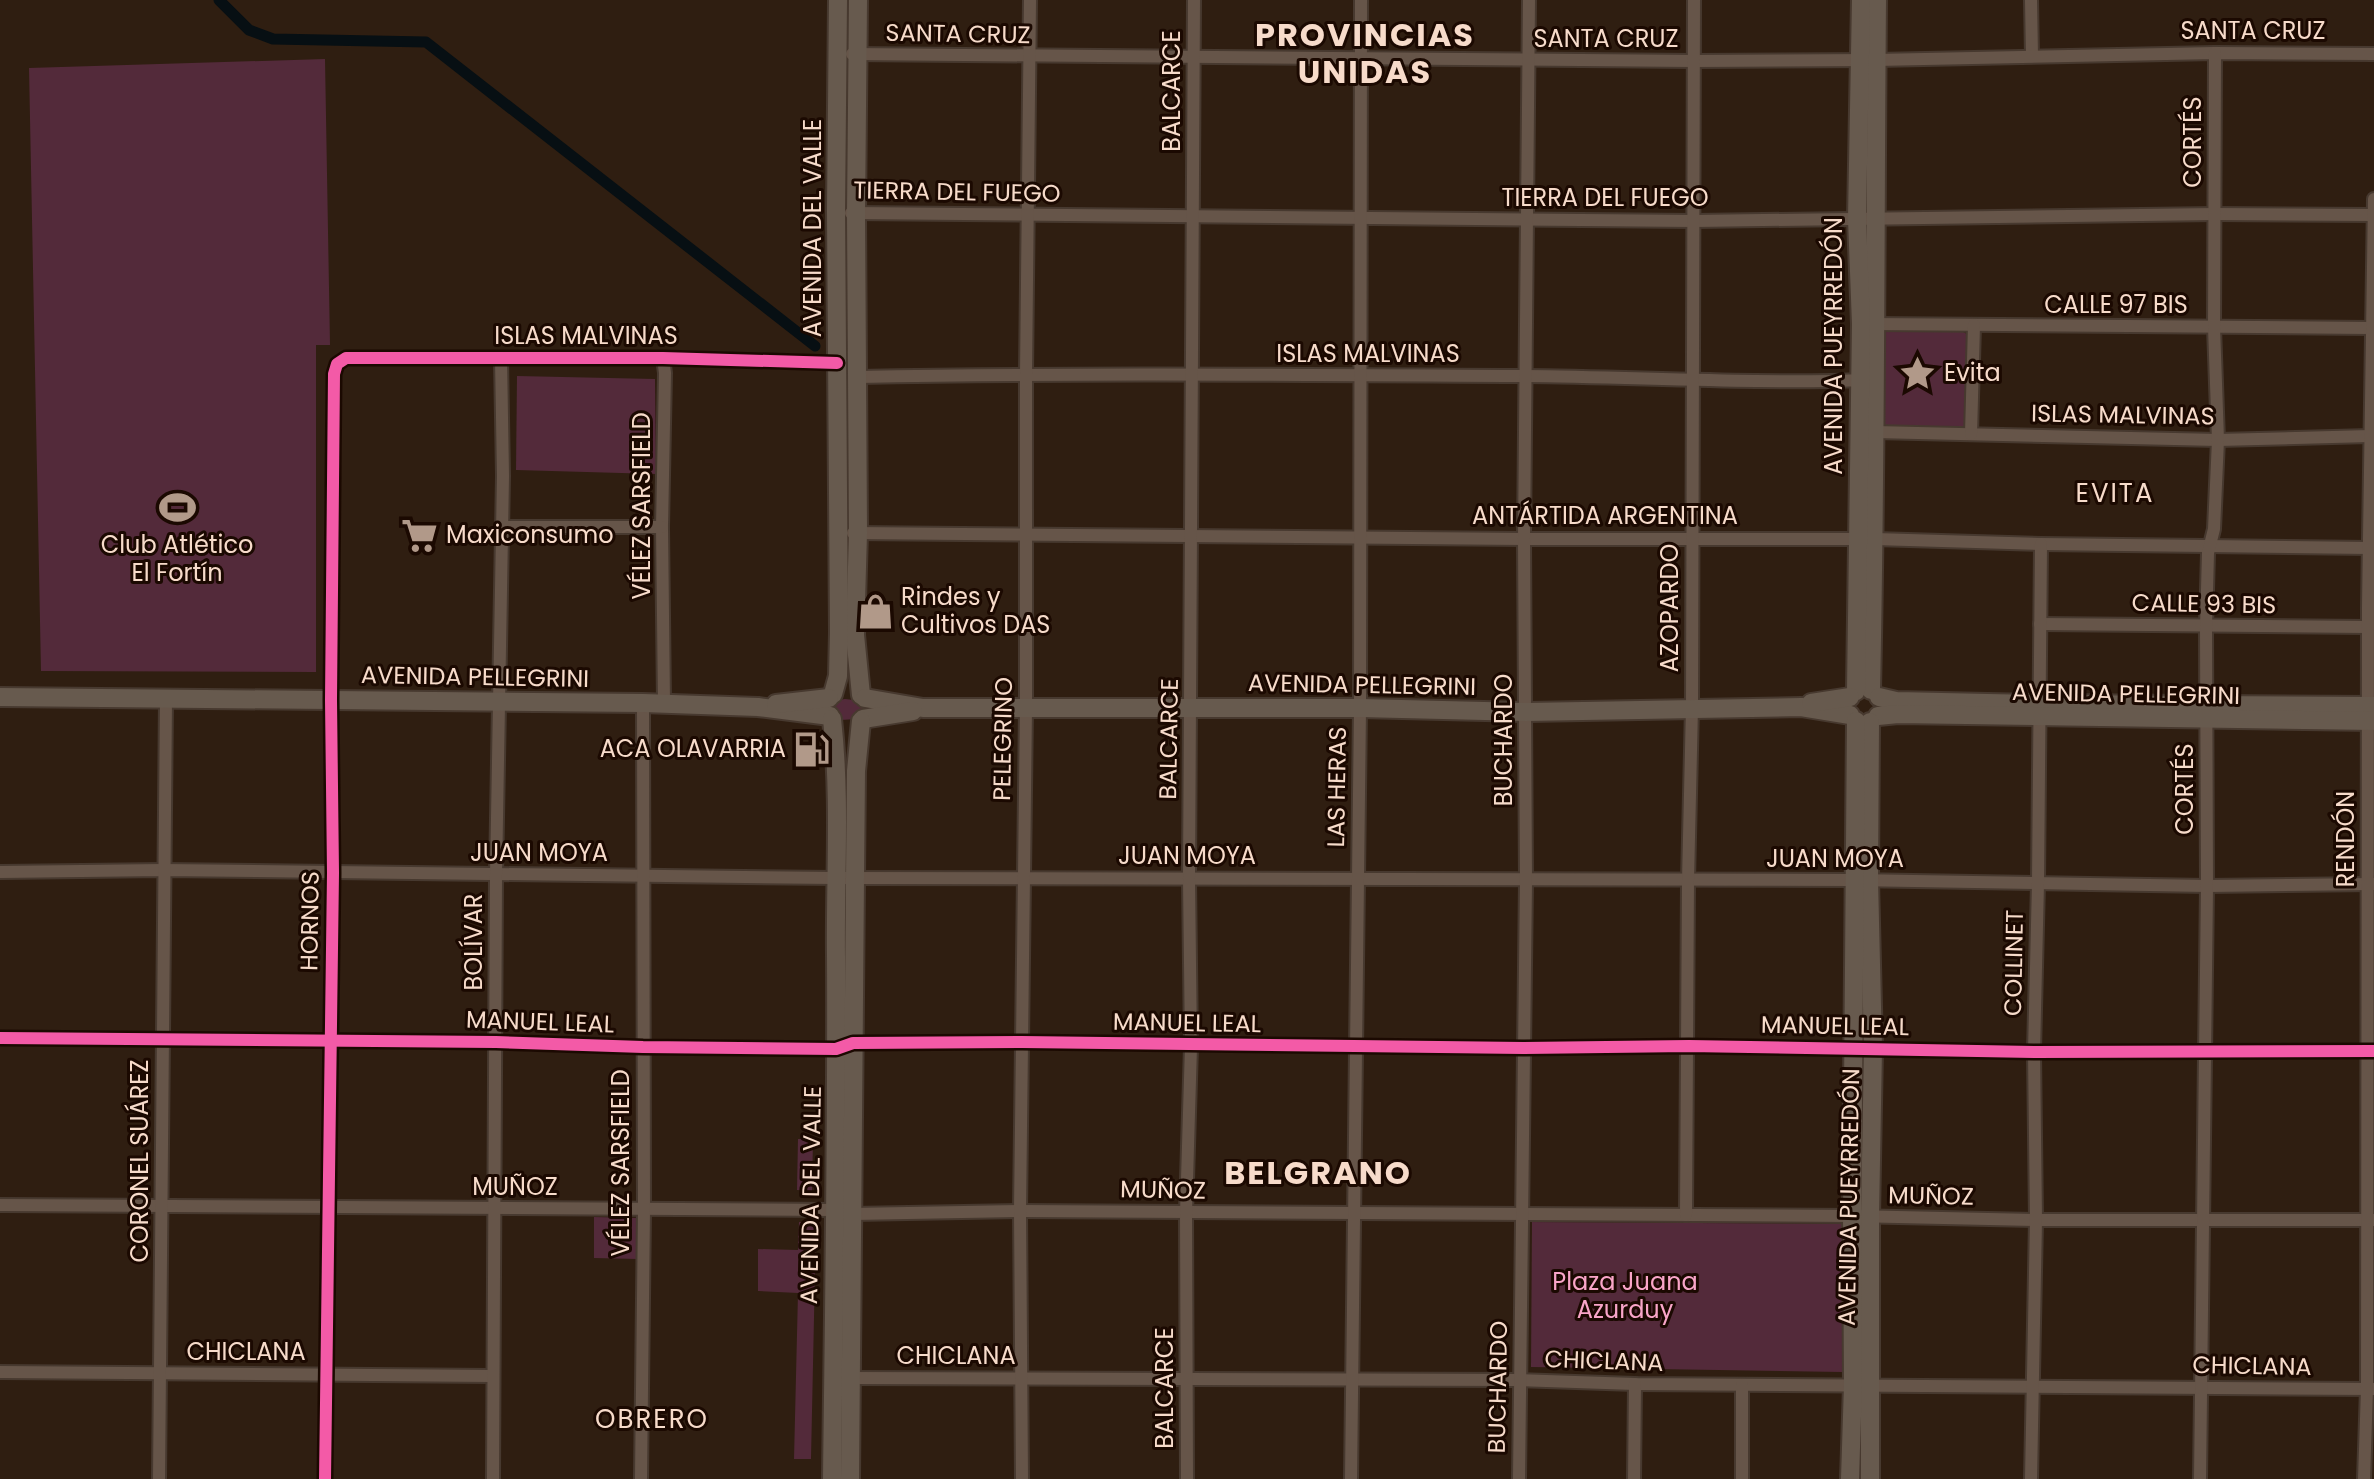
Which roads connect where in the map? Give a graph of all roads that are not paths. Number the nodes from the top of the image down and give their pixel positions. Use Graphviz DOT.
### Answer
graph roads {
  1 [pos="838,0"];
  2 [pos="858,0"];
  3 [pos="1030,0"];
  4 [pos="1194,0"];
  5 [pos="1361,0"];
  6 [pos="1529,0"];
  7 [pos="1694,0"];
  8 [pos="1861,0"];
  9 [pos="1877,0"];
  10 [pos="2031,0"];
  11 [pos="2215,53"];
  12 [pos="837,54"];
  13 [pos="2374,54"];
  14 [pos="858,55"];
  15 [pos="1029,56"];
  16 [pos="1194,56"];
  17 [pos="2032,56"];
  18 [pos="1360,57"];
  19 [pos="1868,60"];
  20 [pos="1529,61"];
  21 [pos="1694,61"];
  22 [pos="2374,199"];
  23 [pos="836,211"];
  24 [pos="856,214"];
  25 [pos="2215,214"];
  26 [pos="1028,215"];
  27 [pos="2373,215"];
  28 [pos="1194,216"];
  29 [pos="1359,217"];
  30 [pos="1866,218"];
  31 [pos="1528,220"];
  32 [pos="1695,221"];
  33 [pos="1868,324"];
  34 [pos="1974,325"];
  35 [pos="2214,327"];
  36 [pos="2371,328"];
  37 [pos="501,358"];
  38 [pos="663,358"];
  39 [pos="837,363"];
  40 [pos="337,364"];
  41 [pos="1026,374"];
  42 [pos="1192,376"];
  43 [pos="1360,376"];
  44 [pos="1526,376"];
  45 [pos="859,377"];
  46 [pos="1868,380"];
  47 [pos="1692,381"];
  48 [pos="1875,432"];
  49 [pos="1971,434"];
  50 [pos="2370,436"];
  51 [pos="2218,440"];
  52 [pos="501,527"];
  53 [pos="662,527"];
  54 [pos="849,533"];
  55 [pos="1026,534"];
  56 [pos="1192,535"];
  57 [pos="1359,537"];
  58 [pos="1692,538"];
  59 [pos="1524,539"];
  60 [pos="1866,539"];
  61 [pos="2041,544"];
  62 [pos="2212,545"];
  63 [pos="2370,548"];
  64 [pos="2040,624"];
  65 [pos="2206,627"];
  66 [pos="2368,627"];
  67 [pos="863,696"];
  68 [pos="0,697"];
  69 [pos="166,699"];
  70 [pos="331,700"];
  71 [pos="498,701"];
  72 [pos="643,703"];
  73 [pos="664,703"];
  74 [pos="1864,706"];
  75 [pos="831,707"];
  76 [pos="1026,707"];
  77 [pos="1192,707"];
  78 [pos="1692,707"];
  79 [pos="923,708"];
  80 [pos="1360,708"];
  81 [pos="2039,711"];
  82 [pos="1527,712"];
  83 [pos="2207,712"];
  84 [pos="2371,713"];
  85 [pos="862,720"];
  86 [pos="163,870"];
  87 [pos="0,872"];
  88 [pos="333,873"];
  89 [pos="496,875"];
  90 [pos="644,875"];
  91 [pos="835,878"];
  92 [pos="855,878"];
  93 [pos="1023,878"];
  94 [pos="1358,878"];
  95 [pos="1189,879"];
  96 [pos="1862,880"];
  97 [pos="1526,881"];
  98 [pos="1688,881"];
  99 [pos="2038,883"];
  100 [pos="2371,884"];
  101 [pos="2207,886"];
  102 [pos="0,1038"];
  103 [pos="163,1039"];
  104 [pos="330,1042"];
  105 [pos="496,1042"];
  106 [pos="1022,1042"];
  107 [pos="845,1046"];
  108 [pos="1191,1046"];
  109 [pos="1357,1046"];
  110 [pos="1689,1046"];
  111 [pos="643,1047"];
  112 [pos="1523,1048"];
  113 [pos="1873,1048"];
  114 [pos="1853,1050"];
  115 [pos="2205,1050"];
  116 [pos="2371,1051"];
  117 [pos="2034,1052"];
  118 [pos="0,1205"];
  119 [pos="162,1205"];
  120 [pos="329,1207"];
  121 [pos="495,1209"];
  122 [pos="644,1209"];
  123 [pos="834,1210"];
  124 [pos="1020,1211"];
  125 [pos="1186,1213"];
  126 [pos="853,1214"];
  127 [pos="1355,1214"];
  128 [pos="1686,1215"];
  129 [pos="1523,1216"];
  130 [pos="1861,1216"];
  131 [pos="2036,1220"];
  132 [pos="2204,1220"];
  133 [pos="2371,1220"];
  134 [pos="0,1372"];
  135 [pos="161,1374"];
  136 [pos="325,1374"];
  137 [pos="492,1376"];
  138 [pos="1022,1378"];
  139 [pos="842,1379"];
  140 [pos="1187,1379"];
  141 [pos="1352,1380"];
  142 [pos="1520,1380"];
  143 [pos="1635,1384"];
  144 [pos="1742,1385"];
  145 [pos="1861,1385"];
  146 [pos="2033,1387"];
  147 [pos="2201,1387"];
  148 [pos="2370,1389"];
  149 [pos="159,1479"];
  150 [pos="325,1479"];
  151 [pos="493,1479"];
  152 [pos="641,1479"];
  153 [pos="832,1479"];
  154 [pos="850,1479"];
  155 [pos="1022,1479"];
  156 [pos="1187,1479"];
  157 [pos="1351,1479"];
  158 [pos="1519,1479"];
  159 [pos="1634,1479"];
  160 [pos="1742,1479"];
  161 [pos="1850,1479"];
  162 [pos="1870,1479"];
  163 [pos="2031,1479"];
  164 [pos="2200,1479"];
  165 [pos="2364,1479"];
  1 -- 12 [label="main road, AVENIDA DEL VALLE"];
  2 -- 14 [label="main road, AVENIDA DEL VALLE"];
  3 -- 15 [label="street, PELEGRINO"];
  4 -- 16 [label="street, BALCARCE"];
  5 -- 18 [label="street, LAS HERAS"];
  6 -- 20 [label="street, BUCHARDO"];
  7 -- 21 [label="street, AZOPARDO"];
  8 -- 19 [label="main road, AVENIDA PUEYRREDÓN"];
  9 -- 19 [label="main road, AVENIDA PUEYRREDÓN"];
  10 -- 17 [label="street"];
  11 -- 13 [label="street, SANTA CRUZ"];
  11 -- 17 [label="street, SANTA CRUZ"];
  11 -- 25 [label="street, CORTÉS"];
  12 -- 14 [label="street, SANTA CRUZ"];
  12 -- 23 [label="main road, AVENIDA DEL VALLE"];
  14 -- 15 [label="street, SANTA CRUZ"];
  14 -- 24 [label="main road, AVENIDA DEL VALLE"];
  15 -- 16 [label="street, SANTA CRUZ"];
  15 -- 26 [label="street, PELEGRINO"];
  16 -- 18 [label="street, SANTA CRUZ"];
  16 -- 28 [label="street, BALCARCE"];
  17 -- 19 [label="street, SANTA CRUZ"];
  18 -- 20 [label="street, SANTA CRUZ"];
  18 -- 29 [label="street, LAS HERAS"];
  19 -- 21 [label="street, SANTA CRUZ"];
  19 -- 30 [label="main road, AVENIDA PUEYRREDÓN"];
  20 -- 21 [label="street, SANTA CRUZ"];
  20 -- 31 [label="street, BUCHARDO"];
  21 -- 32 [label="street, AZOPARDO"];
  22 -- 27 [label="street, RENDÓN"];
  23 -- 24 [label="street, TIERRA DEL FUEGO"];
  23 -- 39 [label="main road, AVENIDA DEL VALLE"];
  24 -- 26 [label="street, TIERRA DEL FUEGO"];
  24 -- 45 [label="main road, AVENIDA DEL VALLE"];
  25 -- 27 [label="street, TIERRA DEL FUEGO"];
  25 -- 30 [label="street, TIERRA DEL FUEGO"];
  25 -- 35 [label="street, CORTÉS"];
  26 -- 28 [label="street, TIERRA DEL FUEGO"];
  26 -- 41 [label="street, PELEGRINO"];
  27 -- 36 [label="street, RENDÓN"];
  28 -- 29 [label="street, TIERRA DEL FUEGO"];
  28 -- 42 [label="street, BALCARCE"];
  29 -- 31 [label="street, TIERRA DEL FUEGO"];
  29 -- 43 [label="street, LAS HERAS"];
  30 -- 32 [label="street, TIERRA DEL FUEGO"];
  30 -- 33 [label="main road, AVENIDA PUEYRREDÓN"];
  31 -- 32 [label="street, TIERRA DEL FUEGO"];
  31 -- 44 [label="street, BUCHARDO"];
  32 -- 47 [label="street, AZOPARDO"];
  33 -- 34 [label="street, CALLE 97 BIS"];
  33 -- 46 [label="main road, AVENIDA PUEYRREDÓN"];
  34 -- 35 [label="street, CALLE 97 BIS"];
  34 -- 49 [label="street"];
  35 -- 36 [label="street, CALLE 97 BIS"];
  35 -- 51 [label="street, CORTÉS"];
  36 -- 50 [label="street, RENDÓN"];
  37 -- 38 [label="street, ISLAS MALVINAS"];
  37 -- 40 [label="street, ISLAS MALVINAS"];
  37 -- 52 [label="street, BOLÍVAR"];
  38 -- 39 [label="street, ISLAS MALVINAS"];
  38 -- 53 [label="street, VÉLEZ SARSFIELD"];
  39 -- 54 [label="main road, AVENIDA DEL VALLE"];
  40 -- 70 [label="street, HORNOS"];
  41 -- 42 [label="street, ISLAS MALVINAS"];
  41 -- 45 [label="street, ISLAS MALVINAS"];
  41 -- 55 [label="street, PELEGRINO"];
  42 -- 43 [label="street, ISLAS MALVINAS"];
  42 -- 56 [label="street, BALCARCE"];
  43 -- 44 [label="street, ISLAS MALVINAS"];
  43 -- 57 [label="street, LAS HERAS"];
  44 -- 47 [label="street, ISLAS MALVINAS"];
  44 -- 59 [label="street, BUCHARDO"];
  45 -- 54 [label="main road, AVENIDA DEL VALLE"];
  46 -- 47 [label="street, ISLAS MALVINAS"];
  46 -- 48 [label="main road, AVENIDA PUEYRREDÓN"];
  46 -- 60 [label="main road, AVENIDA PUEYRREDÓN"];
  47 -- 58 [label="street, AZOPARDO"];
  48 -- 49 [label="street, ISLAS MALVINAS"];
  48 -- 60 [label="main road, AVENIDA PUEYRREDÓN"];
  49 -- 51 [label="street, ISLAS MALVINAS"];
  50 -- 51 [label="street, ISLAS MALVINAS"];
  50 -- 63 [label="street, RENDÓN"];
  51 -- 62 [label="street, CORTÉS"];
  52 -- 53 [label="street"];
  52 -- 71 [label="street, BOLÍVAR"];
  53 -- 73 [label="street, VÉLEZ SARSFIELD"];
  54 -- 55 [label="street, ANTÁRTIDA ARGENTINA"];
  54 -- 67 [label="main road, AVENIDA DEL VALLE"];
  54 -- 75 [label="main road, AVENIDA DEL VALLE"];
  55 -- 56 [label="street, ANTÁRTIDA ARGENTINA"];
  55 -- 76 [label="street, PELEGRINO"];
  56 -- 57 [label="street, ANTÁRTIDA ARGENTINA"];
  56 -- 77 [label="street, BALCARCE"];
  57 -- 59 [label="street, ANTÁRTIDA ARGENTINA"];
  57 -- 80 [label="street, LAS HERAS"];
  58 -- 59 [label="street, ANTÁRTIDA ARGENTINA"];
  58 -- 60 [label="street, ANTÁRTIDA ARGENTINA"];
  58 -- 78 [label="street, AZOPARDO"];
  59 -- 82 [label="street, BUCHARDO"];
  60 -- 61 [label="street, ANTÁRTIDA ARGENTINA"];
  60 -- 74 [label="main road, AVENIDA PUEYRREDÓN"];
  61 -- 62 [label="street, ANTÁRTIDA ARGENTINA"];
  61 -- 64 [label="street, COLLINET"];
  62 -- 63 [label="street, ANTÁRTIDA ARGENTINA"];
  62 -- 65 [label="street, CORTÉS"];
  63 -- 66 [label="street, RENDÓN"];
  64 -- 65 [label="street, CALLE 93 BIS"];
  64 -- 81 [label="street, COLLINET"];
  65 -- 66 [label="street, CALLE 93 BIS"];
  65 -- 83 [label="street, CORTÉS"];
  66 -- 84 [label="street, RENDÓN"];
  67 -- 75 [label="main road"];
  67 -- 79 [label="main road, AVENIDA PELLEGRINI"];
  67 -- 85 [label="main road"];
  68 -- 69 [label="main road, AVENIDA PELLEGRINI"];
  69 -- 70 [label="main road, AVENIDA PELLEGRINI"];
  69 -- 86 [label="street, CORONEL SUÁREZ"];
  70 -- 71 [label="main road, AVENIDA PELLEGRINI"];
  70 -- 88 [label="street, HORNOS"];
  71 -- 72 [label="main road, AVENIDA PELLEGRINI"];
  71 -- 89 [label="street, BOLÍVAR"];
  72 -- 73 [label="main road, AVENIDA PELLEGRINI"];
  72 -- 90 [label="street, VÉLEZ SARSFIELD"];
  73 -- 75 [label="main road, AVENIDA PELLEGRINI"];
  74 -- 78 [label="main road, AVENIDA PELLEGRINI"];
  74 -- 81 [label="main road, AVENIDA PELLEGRINI"];
  74 -- 96 [label="main road, AVENIDA PUEYRREDÓN"];
  75 -- 85 [label="main road"];
  75 -- 91 [label="main road, AVENIDA DEL VALLE"];
  76 -- 77 [label="main road, AVENIDA PELLEGRINI"];
  76 -- 79 [label="main road, AVENIDA PELLEGRINI"];
  76 -- 93 [label="street, PELEGRINO"];
  77 -- 80 [label="main road, AVENIDA PELLEGRINI"];
  77 -- 95 [label="street, BALCARCE"];
  78 -- 82 [label="main road, AVENIDA PELLEGRINI"];
  78 -- 98 [label="street, AZOPARDO"];
  79 -- 85 [label="main road, AVENIDA PELLEGRINI"];
  80 -- 82 [label="main road, AVENIDA PELLEGRINI"];
  80 -- 94 [label="street, LAS HERAS"];
  81 -- 83 [label="main road, AVENIDA PELLEGRINI"];
  81 -- 99 [label="street, COLLINET"];
  82 -- 97 [label="street, BUCHARDO"];
  83 -- 84 [label="main road, AVENIDA PELLEGRINI"];
  83 -- 101 [label="street, CORTÉS"];
  84 -- 100 [label="street, RENDÓN"];
  85 -- 92 [label="main road, AVENIDA DEL VALLE"];
  86 -- 87 [label="street, JUAN MOYA"];
  86 -- 88 [label="street, JUAN MOYA"];
  86 -- 103 [label="street, CORONEL SUÁREZ"];
  88 -- 89 [label="street, JUAN MOYA"];
  88 -- 104 [label="street, HORNOS"];
  89 -- 90 [label="street, JUAN MOYA"];
  89 -- 105 [label="street, BOLÍVAR"];
  90 -- 91 [label="street, JUAN MOYA"];
  90 -- 111 [label="street, VÉLEZ SARSFIELD"];
  91 -- 92 [label="street, JUAN MOYA"];
  91 -- 107 [label="main road, AVENIDA DEL VALLE"];
  92 -- 93 [label="street, JUAN MOYA"];
  92 -- 107 [label="main road, AVENIDA DEL VALLE"];
  93 -- 95 [label="street, JUAN MOYA"];
  93 -- 106 [label="street, PELEGRINO"];
  94 -- 95 [label="street, JUAN MOYA"];
  94 -- 97 [label="street, JUAN MOYA"];
  94 -- 109 [label="street, LAS HERAS"];
  95 -- 108 [label="street, BALCARCE"];
  96 -- 98 [label="street, JUAN MOYA"];
  96 -- 99 [label="street, JUAN MOYA"];
  96 -- 113 [label="main road, AVENIDA PUEYRREDÓN"];
  96 -- 114 [label="main road, AVENIDA PUEYRREDÓN"];
  97 -- 98 [label="street, JUAN MOYA"];
  97 -- 112 [label="street, BUCHARDO"];
  98 -- 110 [label="street, AZOPARDO"];
  99 -- 101 [label="street, JUAN MOYA"];
  99 -- 117 [label="street, COLLINET"];
  100 -- 101 [label="street, JUAN MOYA"];
  100 -- 116 [label="street, RENDÓN"];
  101 -- 115 [label="street, CORTÉS"];
  102 -- 103 [label="street, MANUEL LEAL"];
  103 -- 104 [label="street, MANUEL LEAL"];
  103 -- 119 [label="street, CORONEL SUÁREZ"];
  104 -- 105 [label="street, MANUEL LEAL"];
  104 -- 120 [label="street, HORNOS"];
  105 -- 111 [label="street, MANUEL LEAL"];
  105 -- 121 [label="street, BOLÍVAR"];
  106 -- 107 [label="street, MANUEL LEAL"];
  106 -- 108 [label="street, MANUEL LEAL"];
  106 -- 124 [label="street, PELEGRINO"];
  107 -- 111 [label="street, MANUEL LEAL"];
  107 -- 123 [label="main road, AVENIDA DEL VALLE"];
  107 -- 126 [label="main road, AVENIDA DEL VALLE"];
  108 -- 109 [label="street, MANUEL LEAL"];
  108 -- 125 [label="street, BALCARCE"];
  109 -- 112 [label="street, MANUEL LEAL"];
  109 -- 127 [label="street, LAS HERAS"];
  110 -- 112 [label="street, MANUEL LEAL"];
  110 -- 114 [label="street, MANUEL LEAL"];
  110 -- 128 [label="street, AZOPARDO"];
  111 -- 122 [label="street, VÉLEZ SARSFIELD"];
  112 -- 129 [label="street, BUCHARDO"];
  113 -- 114 [label="street, MANUEL LEAL"];
  113 -- 117 [label="street, MANUEL LEAL"];
  113 -- 130 [label="main road, AVENIDA PUEYRREDÓN"];
  114 -- 130 [label="main road, AVENIDA PUEYRREDÓN"];
  115 -- 116 [label="street, MANUEL LEAL"];
  115 -- 117 [label="street, MANUEL LEAL"];
  115 -- 132 [label="street, CORTÉS"];
  116 -- 133 [label="street, RENDÓN"];
  117 -- 131 [label="street, COLLINET"];
  118 -- 119 [label="street, MUÑOZ"];
  119 -- 120 [label="street, MUÑOZ"];
  119 -- 135 [label="street, CORONEL SUÁREZ"];
  120 -- 121 [label="street, MUÑOZ"];
  120 -- 136 [label="street, HORNOS"];
  121 -- 122 [label="street, MUÑOZ"];
  121 -- 137 [label="street, BOLÍVAR"];
  122 -- 123 [label="street, MUÑOZ"];
  122 -- 152 [label="street, VÉLEZ SARSFIELD"];
  123 -- 126 [label="street, MUÑOZ"];
  123 -- 139 [label="main road, AVENIDA DEL VALLE"];
  124 -- 125 [label="street, MUÑOZ"];
  124 -- 126 [label="street, MUÑOZ"];
  124 -- 138 [label="street, PELEGRINO"];
  125 -- 127 [label="street, MUÑOZ"];
  125 -- 140 [label="street, BALCARCE"];
  126 -- 139 [label="main road, AVENIDA DEL VALLE"];
  127 -- 129 [label="street, MUÑOZ"];
  127 -- 141 [label="street, LAS HERAS"];
  128 -- 129 [label="street, MUÑOZ"];
  128 -- 130 [label="street, MUÑOZ"];
  129 -- 142 [label="street, BUCHARDO"];
  130 -- 131 [label="street, MUÑOZ"];
  130 -- 145 [label="main road, AVENIDA PUEYRREDÓN"];
  131 -- 132 [label="street, MUÑOZ"];
  131 -- 146 [label="street, COLLINET"];
  132 -- 133 [label="street, MUÑOZ"];
  132 -- 147 [label="street, CORTÉS"];
  133 -- 148 [label="street, RENDÓN"];
  134 -- 135 [label="street, CHICLANA"];
  135 -- 136 [label="street, CHICLANA"];
  135 -- 149 [label="street, CORONEL SUÁREZ"];
  136 -- 137 [label="street, CHICLANA"];
  136 -- 150 [label="street, HORNOS"];
  137 -- 151 [label="street, BOLÍVAR"];
  138 -- 139 [label="street, CHICLANA"];
  138 -- 140 [label="street, CHICLANA"];
  138 -- 155 [label="street, PELEGRINO"];
  139 -- 153 [label="main road, AVENIDA DEL VALLE"];
  139 -- 154 [label="main road, AVENIDA DEL VALLE"];
  140 -- 141 [label="street, CHICLANA"];
  140 -- 156 [label="street, BALCARCE"];
  141 -- 142 [label="street, CHICLANA"];
  141 -- 157 [label="street, LAS HERAS"];
  142 -- 143 [label="street, CHICLANA"];
  142 -- 158 [label="street, BUCHARDO"];
  143 -- 144 [label="street, CHICLANA"];
  143 -- 159 [label="street"];
  144 -- 145 [label="street, CHICLANA"];
  144 -- 160 [label="street"];
  145 -- 146 [label="street, CHICLANA"];
  145 -- 161 [label="main road, AVENIDA PUEYRREDÓN"];
  145 -- 162 [label="main road, AVENIDA PUEYRREDÓN"];
  146 -- 147 [label="street, CHICLANA"];
  146 -- 163 [label="street, COLLINET"];
  147 -- 148 [label="street, CHICLANA"];
  147 -- 164 [label="street, CORTÉS"];
  148 -- 165 [label="street, RENDÓN"];
}
